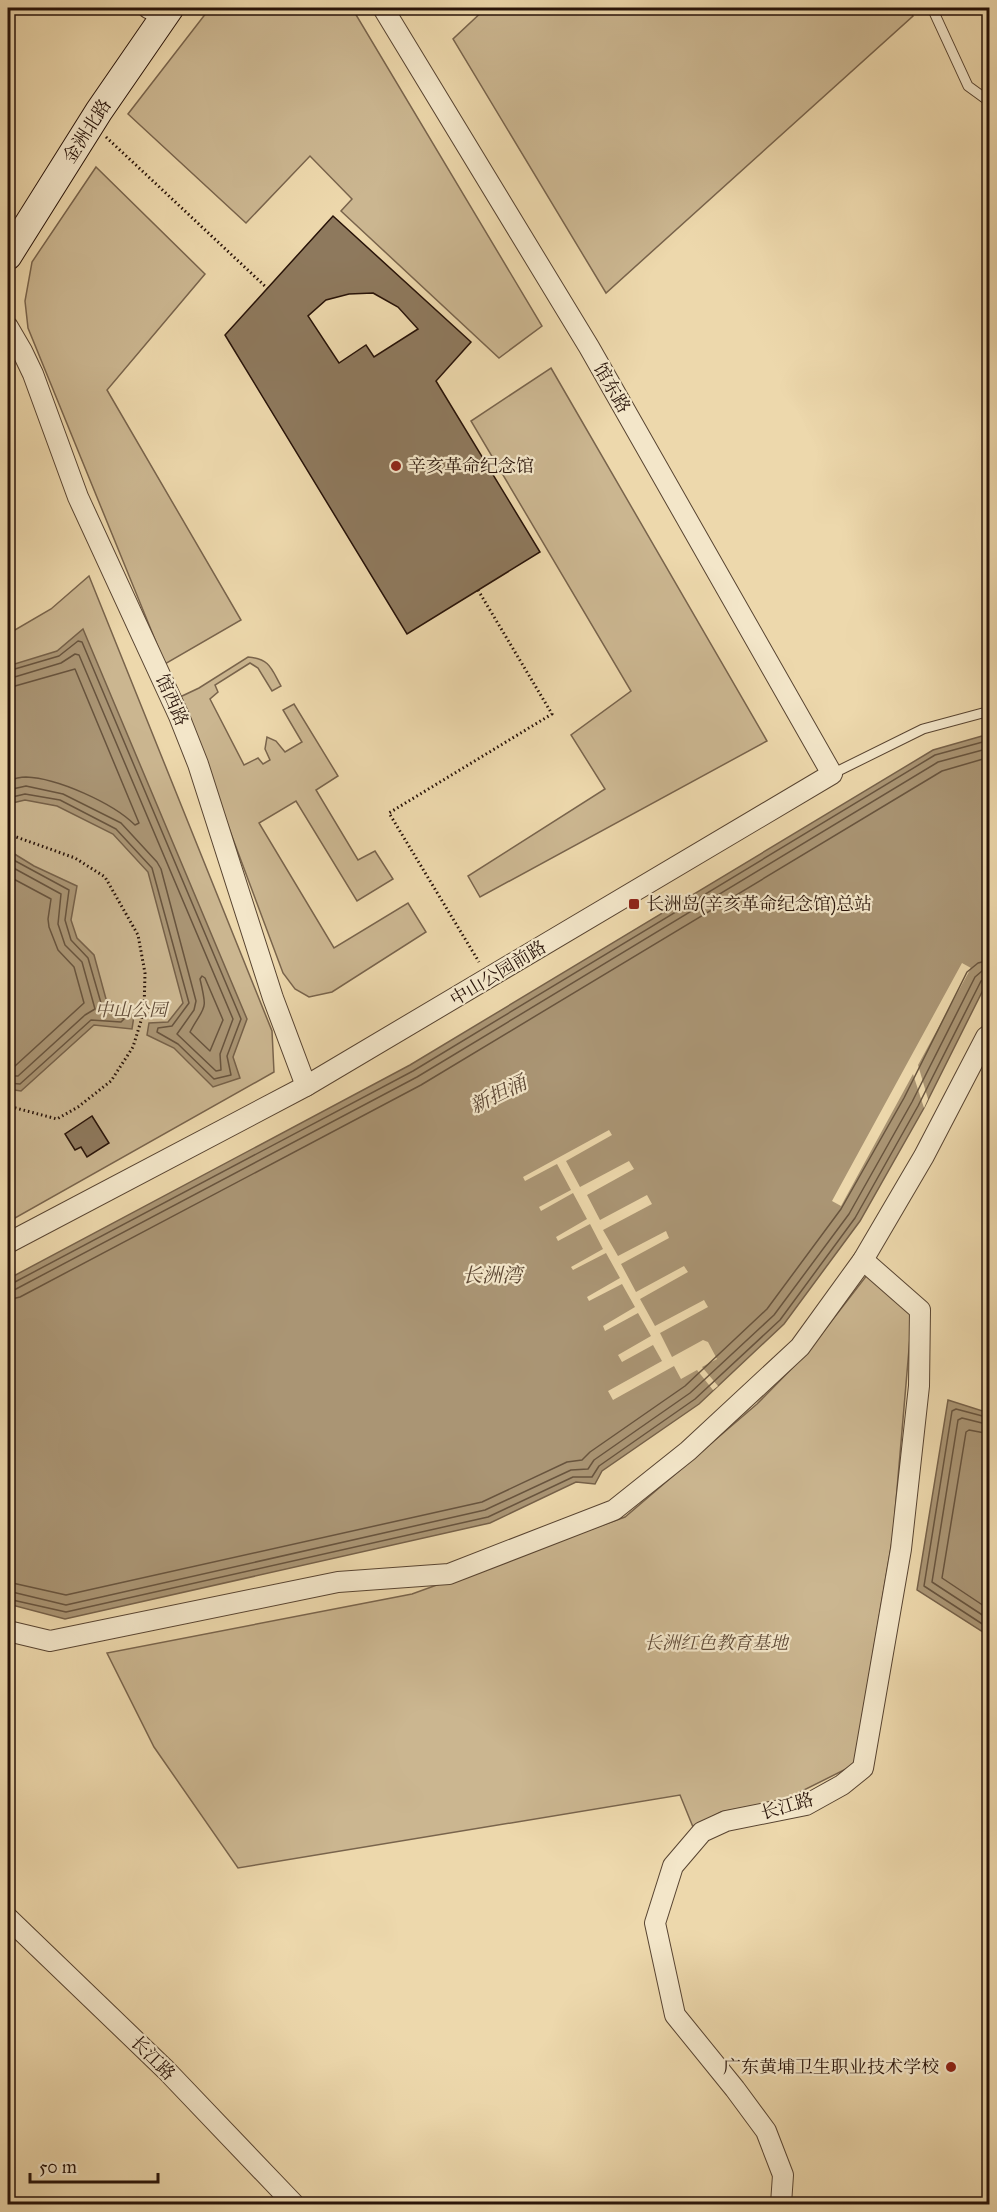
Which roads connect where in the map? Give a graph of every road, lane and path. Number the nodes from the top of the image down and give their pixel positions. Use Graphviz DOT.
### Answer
graph roads {
  1 [pos="383,8"];
  2 [pos="932,8"];
  3 [pos="160,10"];
  4 [pos="990,102"];
  5 [pos="92,123"];
  6 [pos="8,256"];
  7 [pos="267,288"];
  8 [pos="8,327"];
  9 [pos="478,590"];
  10 [pos="990,711"];
  11 [pos="832,774"];
  12 [pos="8,834"];
  13 [pos="489,979"];
  14 [pos="990,1034"];
  15 [pos="306,1086"];
  16 [pos="8,1106"];
  17 [pos="8,1243"];
  18 [pos="863,1260"];
  19 [pos="8,1630"];
  20 [pos="8,1918"];
  21 [pos="294,2205"];
  22 [pos="781,2205"];
  1 -- 11 [label="street, 馆东路"];
  2 -- 4 [label="lane"];
  3 -- 5 [label="main road, 金洲北路"];
  5 -- 6 [label="main road, 金洲北路"];
  5 -- 7 [label="path"];
  8 -- 15 [label="street, 馆西路"];
  9 -- 13 [label="path"];
  10 -- 11 [label="lane, 中山公园前路"];
  11 -- 13 [label="street, 中山公园前路"];
  12 -- 16 [label="path"];
  13 -- 15 [label="street, 中山公园前路"];
  14 -- 18 [label="street"];
  15 -- 17 [label="street, 中山公园前路"];
  18 -- 19 [label="street"];
  18 -- 22 [label="street, 长江路"];
  20 -- 21 [label="street, 长江路"];
}
